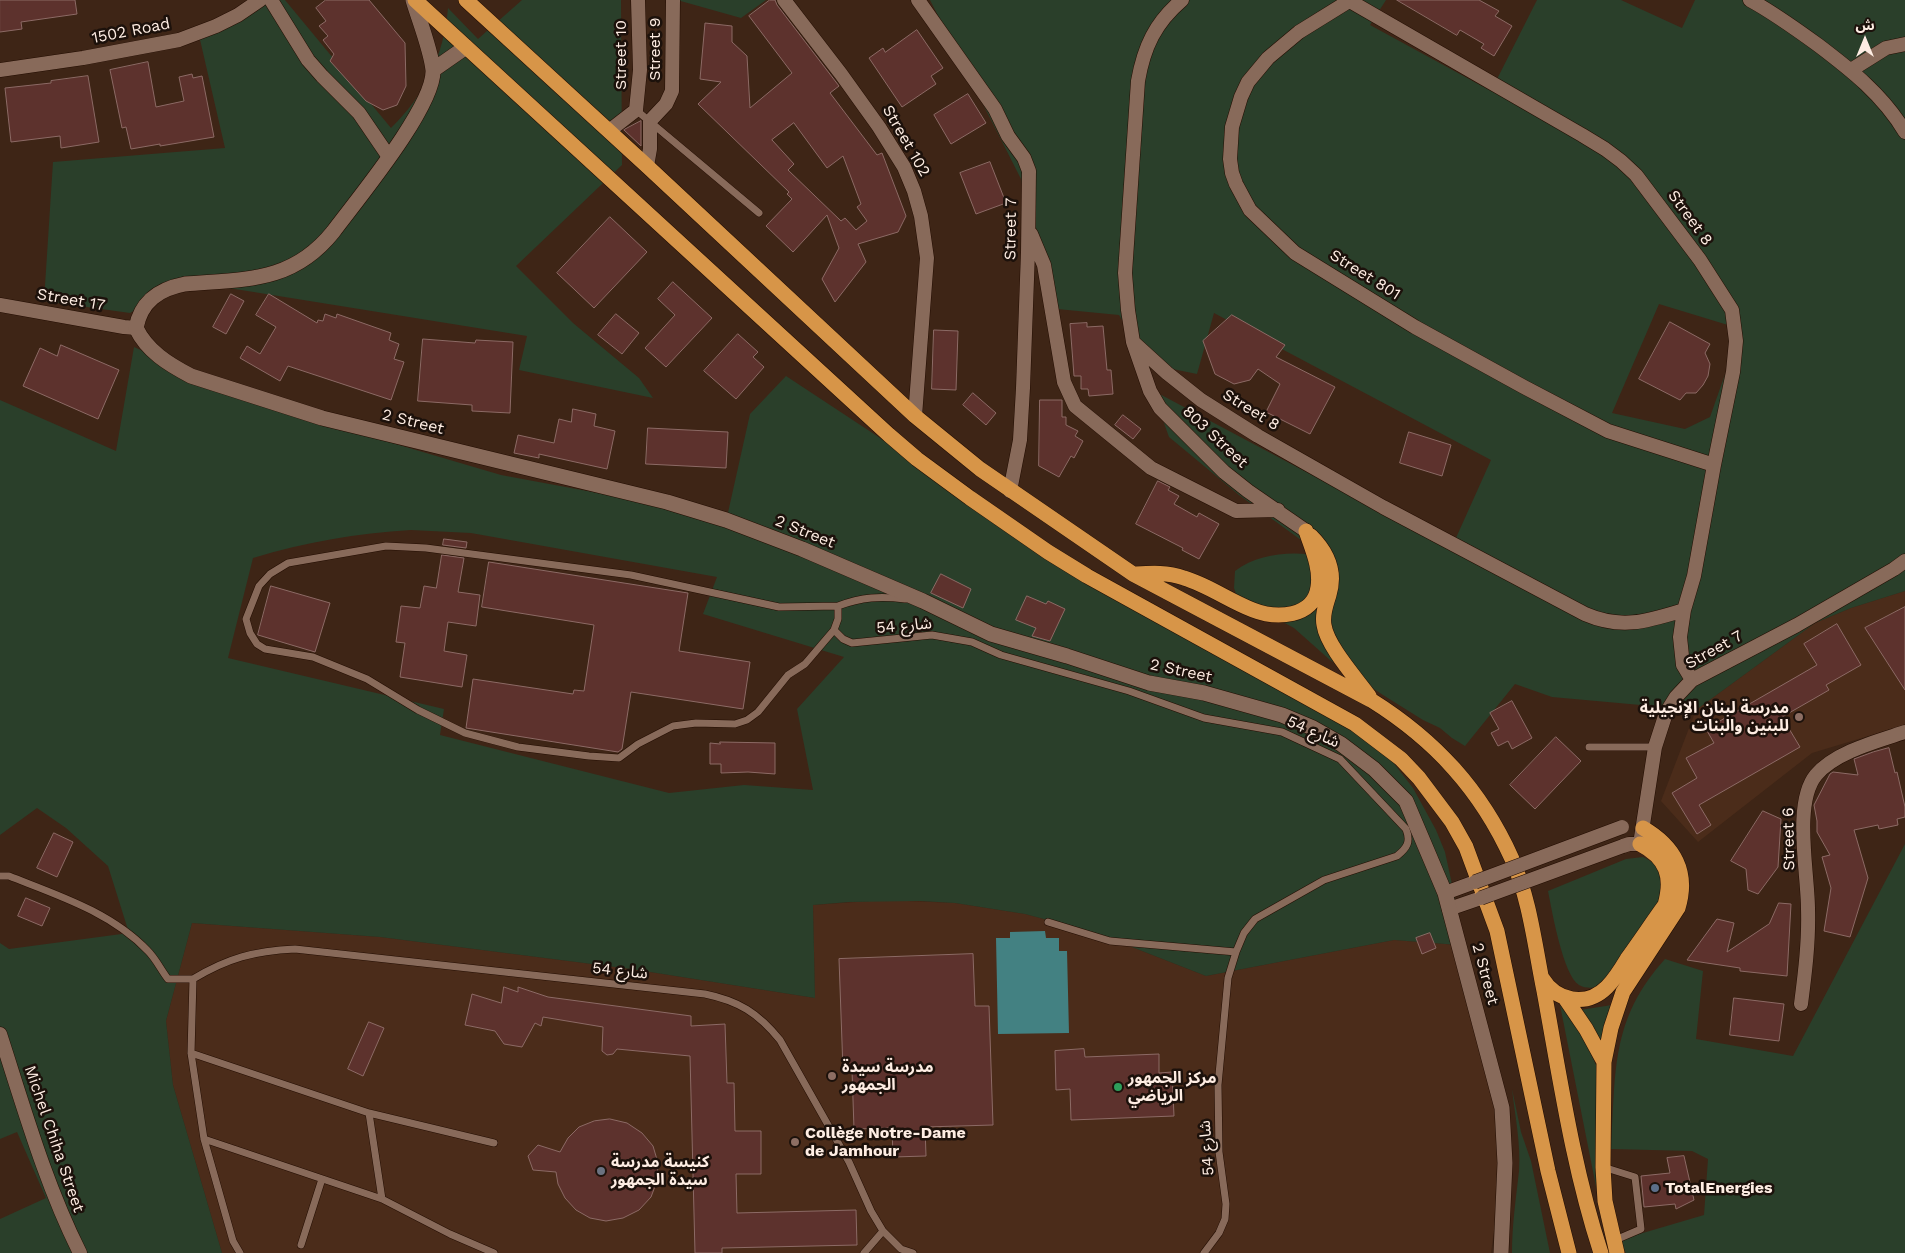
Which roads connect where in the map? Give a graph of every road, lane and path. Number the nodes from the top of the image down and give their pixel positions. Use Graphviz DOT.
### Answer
graph roads {
  1 [pos="260,0"];
  2 [pos="271,0"];
  3 [pos="414,0"];
  4 [pos="466,0"];
  5 [pos="638,0"];
  6 [pos="672,0"];
  7 [pos="784,0"];
  8 [pos="918,0"];
  9 [pos="1182,0"];
  10 [pos="1348,0"];
  11 [pos="1750,0"];
  12 [pos="1905,44"];
  13 [pos="466,46"];
  14 [pos="0,70"];
  15 [pos="432,70"];
  16 [pos="1851,70"];
  17 [pos="636,110"];
  18 [pos="650,121"];
  19 [pos="609,131"];
  20 [pos="1905,132"];
  21 [pos="389,157"];
  22 [pos="647,166"];
  23 [pos="759,213"];
  24 [pos="1028,227"];
  25 [pos="0,305"];
  26 [pos="136,328"];
  27 [pos="1133,342"];
  28 [pos="914,416"];
  29 [pos="1714,465"];
  30 [pos="1010,492"];
  31 [pos="1278,510"];
  32 [pos="1306,531"];
  33 [pos="1905,561"];
  34 [pos="1133,574"];
  35 [pos="923,601"];
  36 [pos="838,606"];
  37 [pos="1684,610"];
  38 [pos="834,630"];
  39 [pos="1692,680"];
  40 [pos="1372,700"];
  41 [pos="1905,732"];
  42 [pos="1589,746"];
  43 [pos="1655,747"];
  44 [pos="1643,828"];
  45 [pos="1640,844"];
  46 [pos="0,876"];
  47 [pos="1445,893"];
  48 [pos="1449,908"];
  49 [pos="1048,922"];
  50 [pos="1236,952"];
  51 [pos="1541,976"];
  52 [pos="192,979"];
  53 [pos="1564,998"];
  54 [pos="1801,1004"];
  55 [pos="0,1034"];
  56 [pos="191,1053"];
  57 [pos="1604,1062"];
  58 [pos="370,1113"];
  59 [pos="204,1139"];
  60 [pos="494,1143"];
  61 [pos="1603,1167"];
  62 [pos="1548,1171"];
  63 [pos="322,1179"];
  64 [pos="382,1199"];
  65 [pos="882,1231"];
  66 [pos="301,1245"];
  67 [pos="1615,1247"];
  68 [pos="80,1253"];
  69 [pos="240,1253"];
  70 [pos="494,1253"];
  71 [pos="864,1253"];
  72 [pos="913,1253"];
  73 [pos="1204,1253"];
  74 [pos="1501,1253"];
  75 [pos="1558,1253"];
  76 [pos="1569,1253"];
  77 [pos="1601,1253"];
  1 -- 14 [label="street, 1502 Road"];
  2 -- 21 [label="street"];
  3 -- 13 [label="highway"];
  3 -- 15 [label="street"];
  4 -- 19 [label="highway"];
  5 -- 17 [label="street, Street 10"];
  6 -- 18 [label="street, Street 9"];
  7 -- 28 [label="street, Street 102"];
  8 -- 24 [label="street, Street 7"];
  9 -- 27 [label="street"];
  10 -- 29 [label="street, Street 8"];
  10 -- 29 [label="street, Street 801"];
  11 -- 16 [label="street"];
  12 -- 16 [label="street"];
  13 -- 15 [label="street"];
  13 -- 62 [label="highway"];
  15 -- 21 [label="street"];
  16 -- 20 [label="street"];
  17 -- 18 [label="lane"];
  17 -- 19 [label="street"];
  18 -- 22 [label="street"];
  18 -- 23 [label="lane"];
  19 -- 22 [label="highway"];
  21 -- 26 [label="street"];
  22 -- 28 [label="highway"];
  24 -- 30 [label="street, Street 7"];
  24 -- 31 [label="street"];
  25 -- 26 [label="street, Street 17"];
  26 -- 35 [label="street, 2 Street"];
  27 -- 31 [label="street, 803 Street"];
  27 -- 37 [label="street, Street 8"];
  28 -- 30 [label="highway"];
  29 -- 37 [label="street, Street 8"];
  30 -- 34 [label="highway"];
  31 -- 32 [label="street, 803 Street"];
  32 -- 34 [label="highway"];
  32 -- 40 [label="highway"];
  33 -- 39 [label="street, Street 7"];
  34 -- 40 [label="highway"];
  35 -- 36 [label="lane, شارع 54"];
  35 -- 47 [label="street, 2 Street"];
  36 -- 38 [label="lane"];
  36 -- 38 [label="lane, شارع 54"];
  37 -- 39 [label="street, Street 8"];
  38 -- 50 [label="lane, شارع 54"];
  39 -- 43 [label="street, Street 7"];
  40 -- 51 [label="highway"];
  41 -- 54 [label="street, Street 6"];
  42 -- 43 [label="lane"];
  43 -- 44 [label="street, Street 7"];
  44 -- 45 [label="street, Street 7"];
  44 -- 47 [label="street, bridge"];
  44 -- 57 [label="highway"];
  45 -- 48 [label="street, bridge"];
  45 -- 53 [label="highway"];
  46 -- 52 [label="lane"];
  47 -- 48 [label="street, 2 Street"];
  48 -- 74 [label="street, 2 Street"];
  49 -- 50 [label="lane"];
  50 -- 73 [label="lane, شارع 54"];
  51 -- 53 [label="highway"];
  51 -- 77 [label="highway"];
  52 -- 56 [label="lane"];
  52 -- 65 [label="lane, شارع 54"];
  53 -- 57 [label="highway"];
  55 -- 68 [label="street, Michel Chiha Street"];
  56 -- 58 [label="lane"];
  56 -- 59 [label="lane"];
  57 -- 61 [label="highway"];
  58 -- 60 [label="lane"];
  58 -- 64 [label="lane"];
  59 -- 63 [label="lane"];
  59 -- 69 [label="lane"];
  61 -- 67 [label="highway"];
  61 -- 67 [label="lane"];
  62 -- 75 [label="highway"];
  62 -- 76 [label="highway"];
  63 -- 64 [label="lane"];
  63 -- 66 [label="lane"];
  64 -- 70 [label="lane"];
  65 -- 71 [label="lane"];
  65 -- 72 [label="lane, شارع 54"];
}
